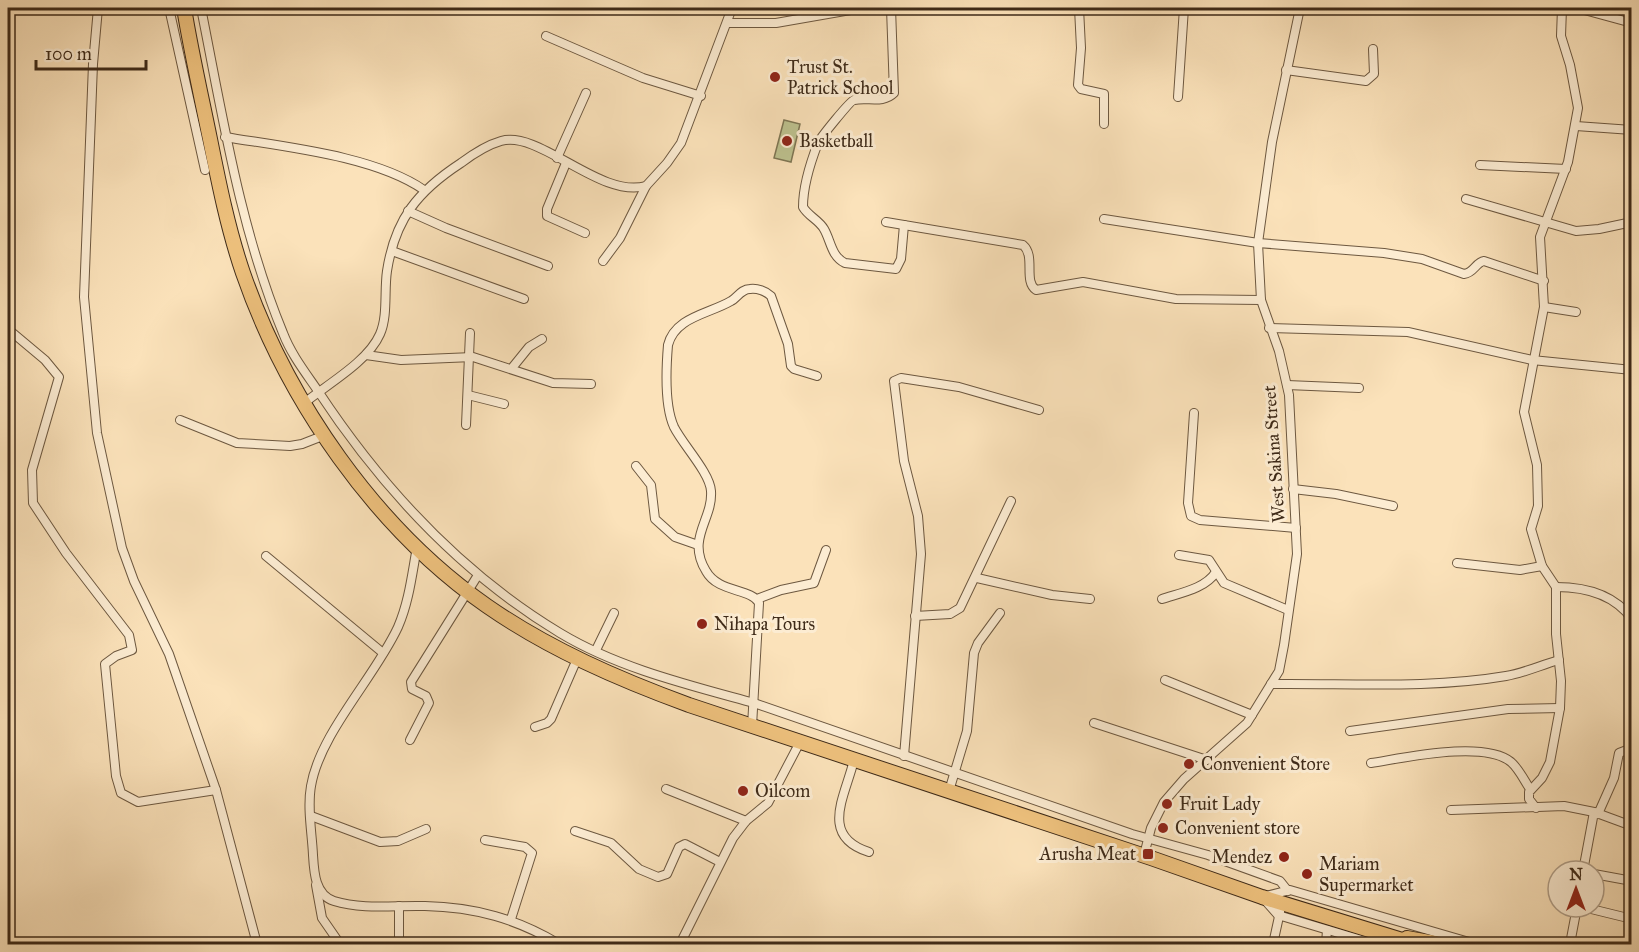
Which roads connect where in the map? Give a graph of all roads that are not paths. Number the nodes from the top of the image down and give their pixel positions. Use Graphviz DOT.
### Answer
graph roads {
  1 [pos="98,8"];
  2 [pos="169,8"];
  3 [pos="184,8"];
  4 [pos="201,8"];
  5 [pos="732,8"];
  6 [pos="862,8"];
  7 [pos="891,8"];
  8 [pos="1079,8"];
  9 [pos="1184,8"];
  10 [pos="1300,8"];
  11 [pos="1562,8"];
  12 [pos="1576,8"];
  13 [pos="727,23"];
  14 [pos="1632,23"];
  15 [pos="546,36"];
  16 [pos="1373,49"];
  17 [pos="1286,70"];
  18 [pos="586,93"];
  19 [pos="701,96"];
  20 [pos="1178,97"];
  21 [pos="1104,124"];
  22 [pos="1576,126"];
  23 [pos="1632,130"];
  24 [pos="225,137"];
  25 [pos="557,158"];
  26 [pos="566,163"];
  27 [pos="1480,165"];
  28 [pos="1566,169"];
  29 [pos="205,170"];
  30 [pos="646,186"];
  31 [pos="424,190"];
  32 [pos="1466,200"];
  33 [pos="408,211"];
  34 [pos="1104,219"];
  35 [pos="886,222"];
  36 [pos="1632,222"];
  37 [pos="1544,223"];
  38 [pos="904,225"];
  39 [pos="585,232"];
  40 [pos="1258,243"];
  41 [pos="392,251"];
  42 [pos="603,261"];
  43 [pos="548,266"];
  44 [pos="1544,281"];
  45 [pos="524,299"];
  46 [pos="1261,300"];
  47 [pos="1544,307"];
  48 [pos="1576,312"];
  49 [pos="1269,328"];
  50 [pos="8,329"];
  51 [pos="470,333"];
  52 [pos="542,339"];
  53 [pos="366,356"];
  54 [pos="470,356"];
  55 [pos="1532,360"];
  56 [pos="512,368"];
  57 [pos="1632,370"];
  58 [pos="817,376"];
  59 [pos="591,384"];
  60 [pos="1287,385"];
  61 [pos="1359,388"];
  62 [pos="318,392"];
  63 [pos="468,395"];
  64 [pos="303,404"];
  65 [pos="504,404"];
  66 [pos="1039,410"];
  67 [pos="1194,413"];
  68 [pos="180,420"];
  69 [pos="466,425"];
  70 [pos="325,435"];
  71 [pos="636,466"];
  72 [pos="1293,489"];
  73 [pos="1011,501"];
  74 [pos="1393,506"];
  75 [pos="1296,528"];
  76 [pos="698,545"];
  77 [pos="417,547"];
  78 [pos="826,550"];
  79 [pos="1179,555"];
  80 [pos="266,556"];
  81 [pos="1457,563"];
  82 [pos="1542,566"];
  83 [pos="1216,572"];
  84 [pos="478,575"];
  85 [pos="976,578"];
  86 [pos="1556,587"];
  87 [pos="467,590"];
  88 [pos="757,599"];
  89 [pos="1090,599"];
  90 [pos="1162,599"];
  91 [pos="1288,610"];
  92 [pos="614,613"];
  93 [pos="1000,613"];
  94 [pos="915,616"];
  95 [pos="1632,619"];
  96 [pos="596,650"];
  97 [pos="383,653"];
  98 [pos="577,659"];
  99 [pos="1559,660"];
  100 [pos="1165,680"];
  101 [pos="1272,684"];
  102 [pos="754,703"];
  103 [pos="1560,708"];
  104 [pos="1252,715"];
  105 [pos="1094,723"];
  106 [pos="752,726"];
  107 [pos="535,727"];
  108 [pos="1350,731"];
  109 [pos="410,740"];
  110 [pos="800,742"];
  111 [pos="1632,748"];
  112 [pos="904,756"];
  113 [pos="854,760"];
  114 [pos="1207,760"];
  115 [pos="1371,763"];
  116 [pos="954,771"];
  117 [pos="666,789"];
  118 [pos="1530,789"];
  119 [pos="216,790"];
  120 [pos="949,791"];
  121 [pos="1536,808"];
  122 [pos="1451,810"];
  123 [pos="1596,813"];
  124 [pos="311,816"];
  125 [pos="746,821"];
  126 [pos="1632,826"];
  127 [pos="426,829"];
  128 [pos="575,831"];
  129 [pos="1148,838"];
  130 [pos="485,840"];
  131 [pos="869,852"];
  132 [pos="1144,855"];
  133 [pos="1586,859"];
  134 [pos="720,862"];
  135 [pos="1606,877"];
  136 [pos="316,882"];
  137 [pos="1632,882"];
  138 [pos="1283,903"];
  139 [pos="399,906"];
  140 [pos="1606,913"];
  141 [pos="512,919"];
  142 [pos="1575,919"];
  143 [pos="1632,919"];
  144 [pos="1327,930"];
  145 [pos="1390,935"];
  146 [pos="1433,944"];
  147 [pos="257,945"];
  148 [pos="340,945"];
  149 [pos="399,945"];
  150 [pos="559,945"];
  151 [pos="680,945"];
  152 [pos="1273,945"];
  153 [pos="1326,945"];
  154 [pos="1375,945"];
  155 [pos="1415,945"];
  156 [pos="1476,945"];
  157 [pos="1570,945"];
  1 -- 119 [label="street"];
  2 -- 29 [label="street"];
  3 -- 64 [label="highway"];
  4 -- 24 [label="street"];
  5 -- 13 [label="street"];
  6 -- 13 [label="street"];
  7 -- 38 [label="street"];
  8 -- 21 [label="street"];
  9 -- 20 [label="street"];
  10 -- 17 [label="street, West Sakina Street"];
  11 -- 22 [label="street"];
  12 -- 14 [label="street"];
  13 -- 19 [label="street"];
  15 -- 19 [label="street"];
  16 -- 17 [label="street"];
  17 -- 40 [label="street, West Sakina Street"];
  18 -- 25 [label="street"];
  19 -- 30 [label="street"];
  22 -- 23 [label="street"];
  22 -- 28 [label="street"];
  24 -- 31 [label="street"];
  24 -- 62 [label="street"];
  25 -- 26 [label="street"];
  25 -- 31 [label="street"];
  26 -- 30 [label="street"];
  26 -- 39 [label="street"];
  27 -- 28 [label="street"];
  28 -- 37 [label="street"];
  30 -- 42 [label="street"];
  31 -- 33 [label="street"];
  32 -- 37 [label="street"];
  33 -- 41 [label="street"];
  33 -- 43 [label="street"];
  34 -- 40 [label="street"];
  35 -- 38 [label="street"];
  36 -- 37 [label="street"];
  37 -- 44 [label="street"];
  38 -- 46 [label="street"];
  40 -- 44 [label="street"];
  40 -- 46 [label="street, West Sakina Street"];
  41 -- 45 [label="street"];
  41 -- 53 [label="street"];
  44 -- 47 [label="street"];
  46 -- 49 [label="street, West Sakina Street"];
  47 -- 48 [label="street"];
  47 -- 55 [label="street"];
  49 -- 55 [label="street"];
  49 -- 60 [label="street, West Sakina Street"];
  50 -- 119 [label="street"];
  51 -- 54 [label="street"];
  52 -- 56 [label="street"];
  53 -- 54 [label="street"];
  53 -- 62 [label="street"];
  54 -- 56 [label="street"];
  54 -- 63 [label="street"];
  55 -- 57 [label="street"];
  55 -- 82 [label="street"];
  56 -- 59 [label="street"];
  58 -- 76 [label="street"];
  60 -- 61 [label="street"];
  60 -- 72 [label="street, West Sakina Street"];
  62 -- 64 [label="street"];
  62 -- 84 [label="street"];
  63 -- 65 [label="street"];
  63 -- 69 [label="street"];
  64 -- 70 [label="highway"];
  66 -- 94 [label="street"];
  67 -- 75 [label="street"];
  68 -- 70 [label="street"];
  70 -- 77 [label="highway"];
  71 -- 76 [label="street"];
  72 -- 74 [label="street"];
  72 -- 75 [label="street, West Sakina Street"];
  73 -- 85 [label="street"];
  75 -- 91 [label="street, West Sakina Street"];
  76 -- 88 [label="street"];
  77 -- 87 [label="highway"];
  77 -- 97 [label="street"];
  78 -- 88 [label="street"];
  79 -- 83 [label="street"];
  80 -- 97 [label="street"];
  81 -- 82 [label="street"];
  82 -- 86 [label="street"];
  83 -- 90 [label="street"];
  83 -- 91 [label="street"];
  84 -- 87 [label="street"];
  84 -- 96 [label="street"];
  85 -- 89 [label="street"];
  85 -- 94 [label="street"];
  86 -- 95 [label="street"];
  86 -- 99 [label="street"];
  87 -- 98 [label="highway"];
  87 -- 109 [label="street"];
  88 -- 102 [label="street"];
  91 -- 101 [label="street, West Sakina Street"];
  92 -- 96 [label="street"];
  93 -- 116 [label="street"];
  94 -- 112 [label="street"];
  96 -- 102 [label="street"];
  97 -- 124 [label="street"];
  98 -- 106 [label="highway"];
  98 -- 107 [label="street"];
  99 -- 101 [label="street"];
  99 -- 103 [label="street"];
  100 -- 104 [label="street"];
  101 -- 104 [label="street, West Sakina Street"];
  102 -- 106 [label="street"];
  102 -- 112 [label="street"];
  103 -- 108 [label="street"];
  103 -- 118 [label="street"];
  104 -- 114 [label="street, West Sakina Street"];
  105 -- 114 [label="street"];
  106 -- 110 [label="highway"];
  110 -- 113 [label="highway"];
  110 -- 125 [label="street"];
  111 -- 123 [label="street"];
  112 -- 116 [label="street"];
  113 -- 120 [label="highway"];
  113 -- 131 [label="street"];
  114 -- 129 [label="street, West Sakina Street"];
  115 -- 118 [label="street"];
  116 -- 120 [label="street"];
  116 -- 129 [label="street"];
  117 -- 125 [label="street"];
  118 -- 121 [label="street"];
  119 -- 147 [label="street"];
  120 -- 132 [label="highway"];
  121 -- 122 [label="street"];
  121 -- 123 [label="street"];
  123 -- 126 [label="street"];
  123 -- 133 [label="street"];
  124 -- 127 [label="street"];
  124 -- 136 [label="street"];
  125 -- 134 [label="street"];
  128 -- 134 [label="street"];
  129 -- 132 [label="street, West Sakina Street"];
  129 -- 138 [label="street"];
  130 -- 141 [label="street"];
  132 -- 138 [label="highway"];
  134 -- 151 [label="street"];
  135 -- 137 [label="street"];
  136 -- 139 [label="street"];
  136 -- 148 [label="street"];
  138 -- 144 [label="street"];
  138 -- 145 [label="highway"];
  138 -- 152 [label="street"];
  138 -- 156 [label="street"];
  139 -- 141 [label="street"];
  139 -- 149 [label="street"];
  140 -- 143 [label="street"];
  141 -- 150 [label="street"];
  142 -- 157 [label="street"];
  144 -- 153 [label="street"];
  144 -- 154 [label="street"];
  145 -- 146 [label="highway"];
  145 -- 155 [label="highway"];
}
